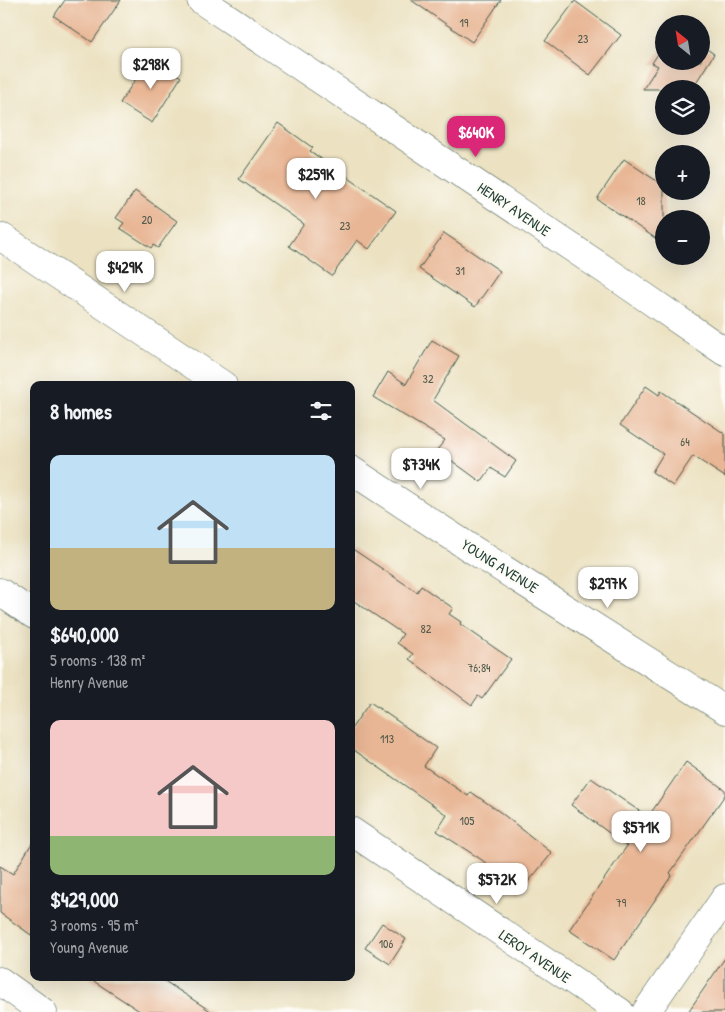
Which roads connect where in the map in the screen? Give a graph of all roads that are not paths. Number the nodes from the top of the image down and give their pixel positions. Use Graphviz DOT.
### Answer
graph roads {
  1 [pos="201,0"];
  2 [pos="3,238"];
  3 [pos="725,352"];
  4 [pos="217,381"];
  5 [pos="355,473"];
  6 [pos="0,592"];
  7 [pos="30,612"];
  8 [pos="725,710"];
  9 [pos="355,834"];
  10 [pos="725,898"];
  11 [pos="0,982"];
  12 [pos="43,1012"];
  13 [pos="620,1012"];
  14 [pos="646,1012"];
  1 -- 3 [label="street, HENRY AVENUE"];
  2 -- 4 [label="street"];
  5 -- 8 [label="street, YOUNG AVENUE"];
  6 -- 7 [label="street"];
  9 -- 13 [label="street, LEROY AVENUE"];
  10 -- 14 [label="street"];
  11 -- 12 [label="street"];
}
